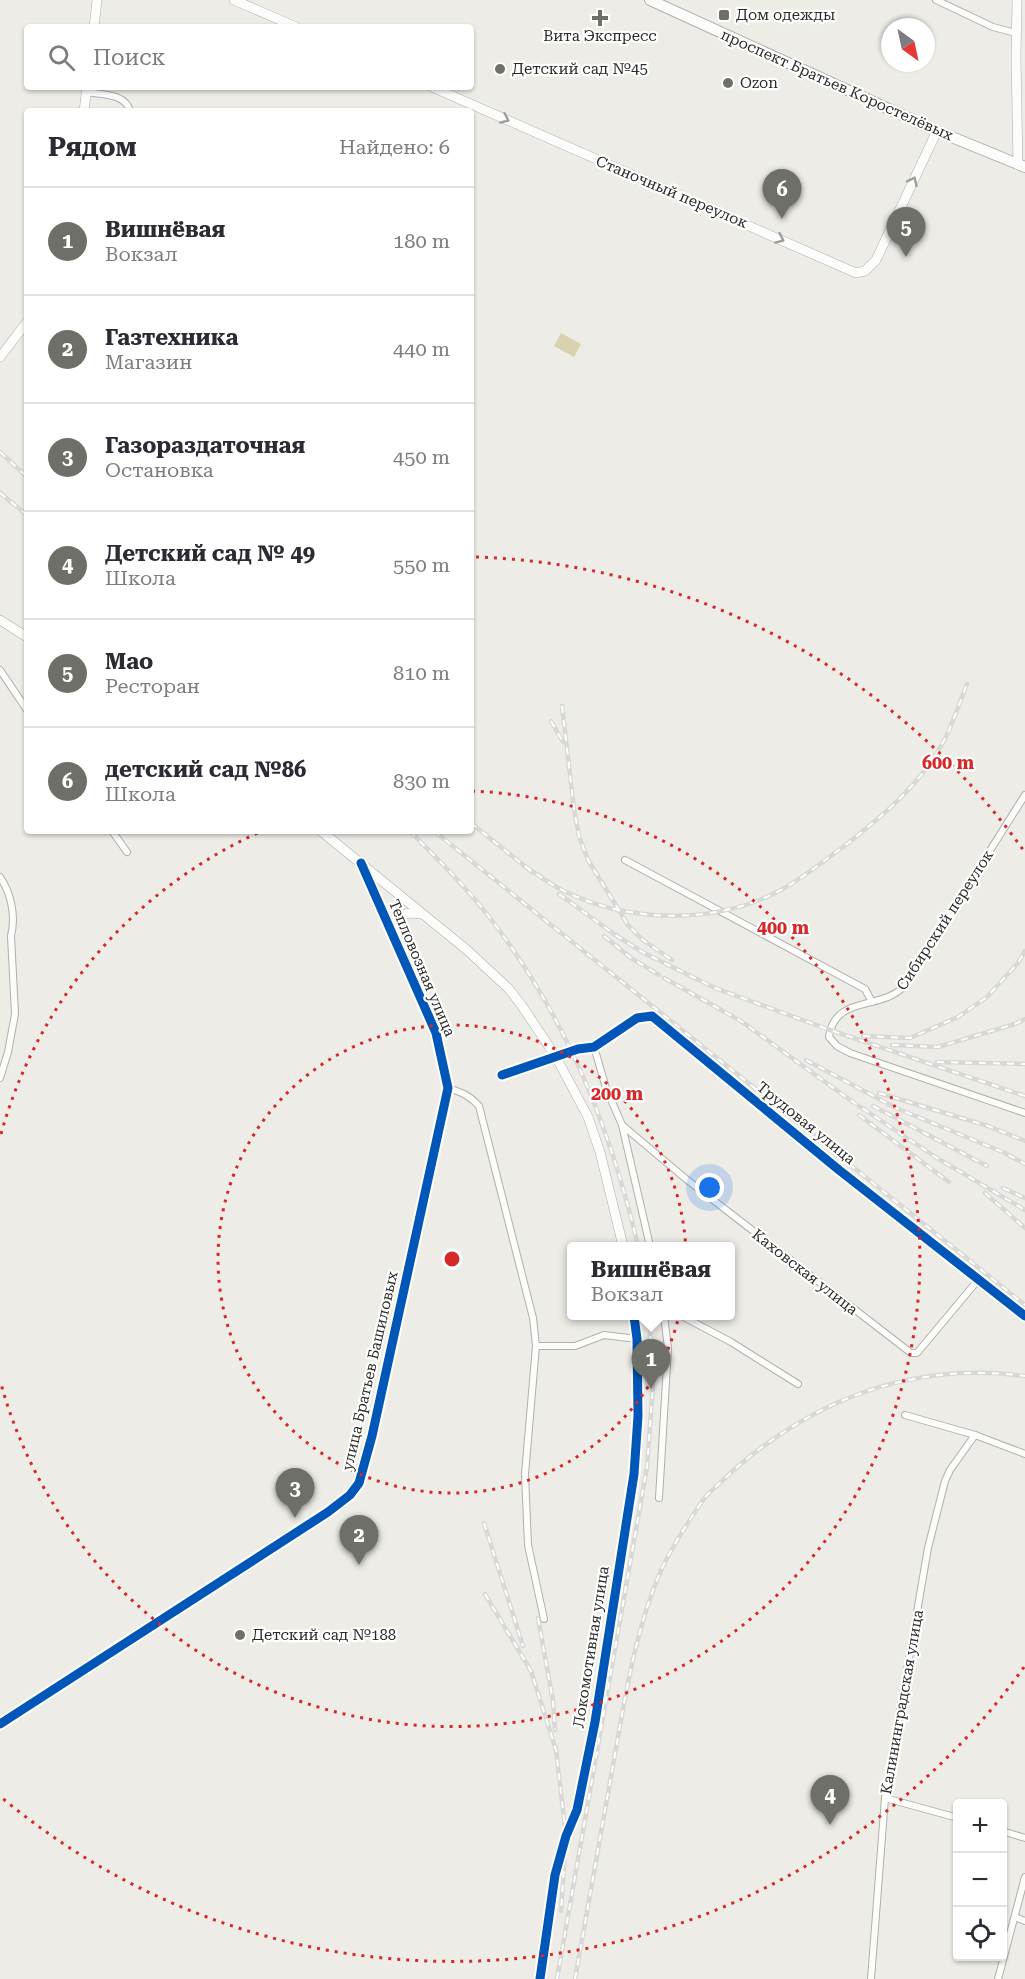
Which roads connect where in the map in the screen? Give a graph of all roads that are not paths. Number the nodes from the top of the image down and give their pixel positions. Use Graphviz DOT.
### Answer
graph roads {
  1 [pos="97,0"];
  2 [pos="234,0"];
  3 [pos="650,0"];
  4 [pos="936,0"];
  5 [pos="1017,0"];
  6 [pos="94,24"];
  7 [pos="289,24"];
  8 [pos="1016,33"];
  9 [pos="87,90"];
  10 [pos="91,90"];
  11 [pos="439,90"];
  12 [pos="84,108"];
  13 [pos="129,108"];
  14 [pos="937,131"];
  15 [pos="1025,153"];
  16 [pos="1022,166"];
  17 [pos="24,326"];
  18 [pos="0,357"];
  19 [pos="0,620"];
  20 [pos="24,635"];
  21 [pos="0,670"];
  22 [pos="24,706"];
  23 [pos="1025,795"];
  24 [pos="114,834"];
  25 [pos="325,834"];
  26 [pos="127,852"];
  27 [pos="625,860"];
  28 [pos="361,863"];
  29 [pos="0,877"];
  30 [pos="424,914"];
  31 [pos="392,931"];
  32 [pos="872,1002"];
  33 [pos="594,1047"];
  34 [pos="556,1057"];
  35 [pos="502,1074"];
  36 [pos="0,1078"];
  37 [pos="448,1088"];
  38 [pos="1025,1113"];
  39 [pos="622,1125"];
  40 [pos="622,1242"];
  41 [pos="649,1242"];
  42 [pos="978,1280"];
  43 [pos="1025,1316"];
  44 [pos="635,1320"];
  45 [pos="664,1320"];
  46 [pos="690,1320"];
  47 [pos="637,1339"];
  48 [pos="536,1346"];
  49 [pos="798,1384"];
  50 [pos="905,1415"];
  51 [pos="975,1436"];
  52 [pos="1025,1454"];
  53 [pos="659,1498"];
  54 [pos="544,1619"];
  55 [pos="0,1724"];
  56 [pos="885,1798"];
  57 [pos="953,1817"];
  58 [pos="1007,1833"];
  59 [pos="1025,1838"];
  60 [pos="1025,1877"];
  61 [pos="1015,1917"];
  62 [pos="1025,1920"];
  63 [pos="540,1979"];
  64 [pos="871,1979"];
  65 [pos="998,1979"];
  1 -- 6 [label="street"];
  2 -- 7 [label="street"];
  3 -- 14 [label="main road, проспект Братьев Коростелёвых"];
  4 -- 8 [label="street"];
  5 -- 8 [label="street"];
  8 -- 16 [label="street"];
  9 -- 12 [label="street"];
  10 -- 13 [label="street"];
  11 -- 14 [label="street, Станочный переулок, one-way"];
  14 -- 16 [label="main road, проспект Братьев Коростелёвых"];
  15 -- 16 [label="street"];
  17 -- 18 [label="street"];
  19 -- 20 [label="street"];
  21 -- 22 [label="street"];
  23 -- 32 [label="street, Сибирский переулок"];
  24 -- 26 [label="street"];
  25 -- 28 [label="street"];
  27 -- 32 [label="street"];
  28 -- 30 [label="street"];
  28 -- 31 [label="street, Тепловозная улица"];
  29 -- 36 [label="street"];
  30 -- 31 [label="street"];
  30 -- 34 [label="street"];
  31 -- 37 [label="street, Тепловозная улица"];
  32 -- 38 [label="street, Сибирский переулок"];
  33 -- 34 [label="street, Трудовая улица"];
  33 -- 39 [label="street"];
  33 -- 42 [label="street, Трудовая улица"];
  34 -- 35 [label="street, Трудовая улица"];
  34 -- 40 [label="street"];
  37 -- 48 [label="street"];
  37 -- 55 [label="street, улица Братьев Башиловых"];
  39 -- 41 [label="street"];
  39 -- 42 [label="street, Каховская улица"];
  42 -- 43 [label="street, Трудовая улица"];
  44 -- 47 [label="street, Локомотивная улица"];
  45 -- 53 [label="street"];
  46 -- 49 [label="street"];
  47 -- 48 [label="street"];
  47 -- 63 [label="street, Локомотивная улица"];
  48 -- 54 [label="street"];
  50 -- 51 [label="street"];
  51 -- 52 [label="street"];
  51 -- 56 [label="street, Калининградская улица"];
  56 -- 57 [label="street"];
  56 -- 64 [label="street, Калининградская улица"];
  58 -- 59 [label="street"];
  60 -- 61 [label="street"];
  61 -- 62 [label="street"];
  61 -- 65 [label="street"];
}
